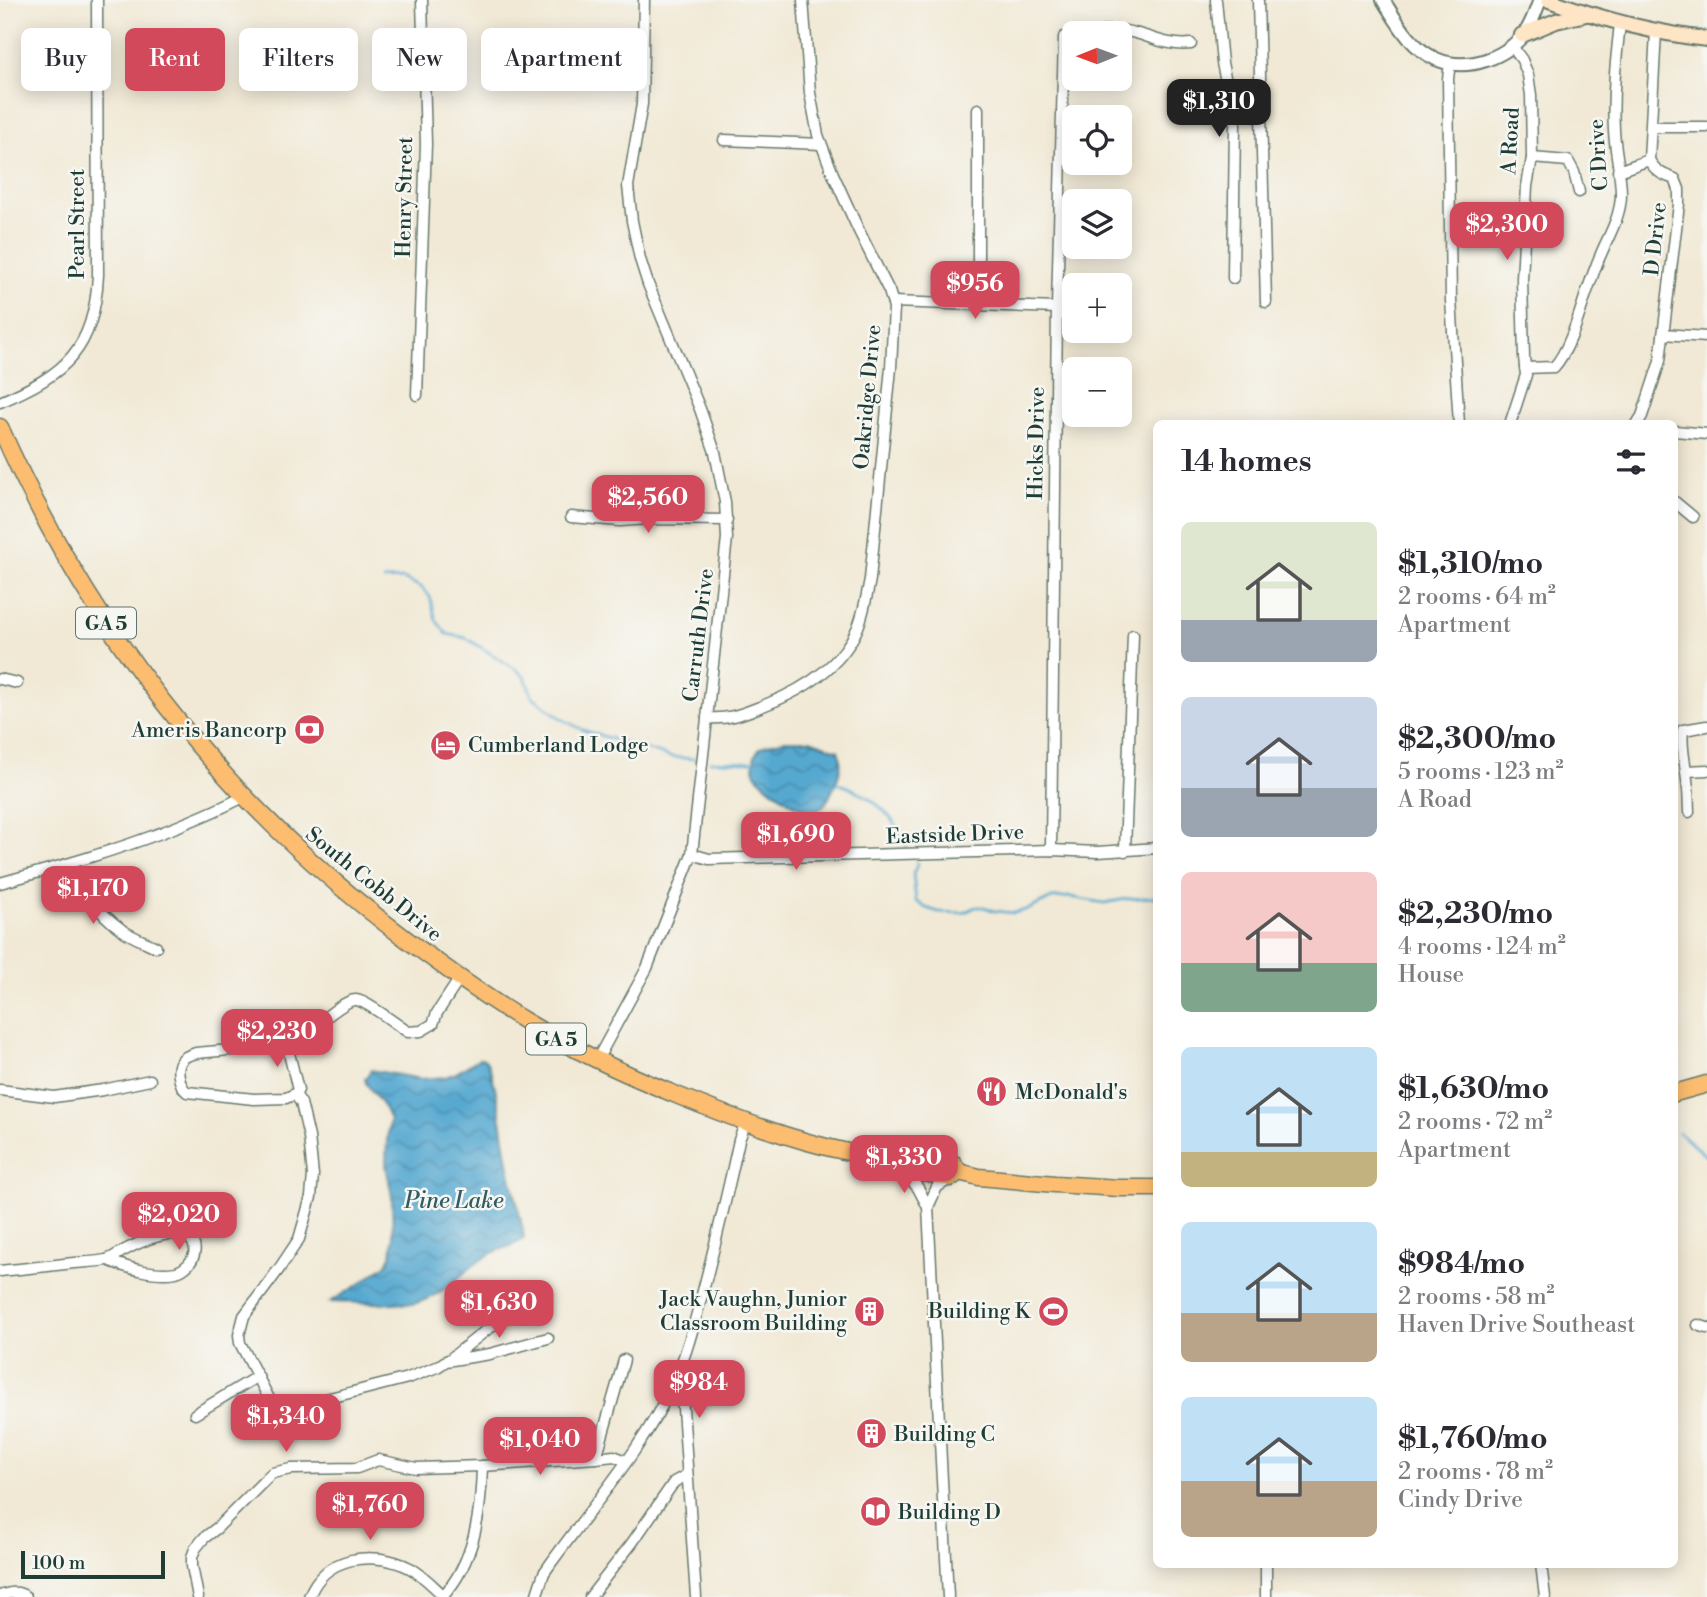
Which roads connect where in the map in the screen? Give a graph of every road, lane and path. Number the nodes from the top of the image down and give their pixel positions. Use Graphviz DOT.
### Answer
graph roads {
  1 [pos="97,0"];
  2 [pos="422,0"];
  3 [pos="645,0"];
  4 [pos="803,0"];
  5 [pos="1216,0"];
  6 [pos="1258,0"];
  7 [pos="1383,0"];
  8 [pos="1540,0"];
  9 [pos="1549,0"];
  10 [pos="1586,14"];
  11 [pos="1620,24"];
  12 [pos="1132,32"];
  13 [pos="1656,32"];
  14 [pos="1707,40"];
  15 [pos="1517,41"];
  16 [pos="1191,44"];
  17 [pos="1450,63"];
  18 [pos="1067,91"];
  19 [pos="978,108"];
  20 [pos="1652,127"];
  21 [pos="1707,127"];
  22 [pos="724,140"];
  23 [pos="821,144"];
  24 [pos="1532,158"];
  25 [pos="1650,160"];
  26 [pos="1618,171"];
  27 [pos="1579,192"];
  28 [pos="1233,278"];
  29 [pos="893,302"];
  30 [pos="1266,302"];
  31 [pos="978,305"];
  32 [pos="1057,308"];
  33 [pos="1663,334"];
  34 [pos="1707,337"];
  35 [pos="1525,368"];
  36 [pos="417,394"];
  37 [pos="0,402"];
  38 [pos="1459,420"];
  39 [pos="1511,420"];
  40 [pos="1641,420"];
  41 [pos="0,427"];
  42 [pos="1678,431"];
  43 [pos="1707,434"];
  44 [pos="1678,504"];
  45 [pos="571,517"];
  46 [pos="1693,517"];
  47 [pos="727,520"];
  48 [pos="1133,635"];
  49 [pos="0,679"];
  50 [pos="17,683"];
  51 [pos="707,718"];
  52 [pos="1707,726"];
  53 [pos="1707,770"];
  54 [pos="1686,771"];
  55 [pos="245,796"];
  56 [pos="1689,812"];
  57 [pos="1153,848"];
  58 [pos="1051,850"];
  59 [pos="1125,851"];
  60 [pos="692,854"];
  61 [pos="68,864"];
  62 [pos="0,883"];
  63 [pos="156,947"];
  64 [pos="460,978"];
  65 [pos="287,1045"];
  66 [pos="597,1060"];
  67 [pos="150,1080"];
  68 [pos="1707,1084"];
  69 [pos="0,1090"];
  70 [pos="1678,1092"];
  71 [pos="295,1094"];
  72 [pos="746,1122"];
  73 [pos="898,1164"];
  74 [pos="955,1175"];
  75 [pos="1153,1188"];
  76 [pos="928,1208"];
  77 [pos="108,1260"];
  78 [pos="0,1271"];
  79 [pos="541,1298"];
  80 [pos="548,1338"];
  81 [pos="624,1360"];
  82 [pos="446,1361"];
  83 [pos="258,1376"];
  84 [pos="675,1381"];
  85 [pos="195,1414"];
  86 [pos="596,1458"];
  87 [pos="626,1461"];
  88 [pos="482,1466"];
  89 [pos="687,1475"];
  90 [pos="1266,1568"];
  91 [pos="1541,1568"];
  92 [pos="0,1596"];
  93 [pos="443,1596"];
  94 [pos="26,1597"];
  95 [pos="198,1597"];
  96 [pos="309,1597"];
  97 [pos="536,1597"];
  98 [pos="590,1597"];
  99 [pos="696,1597"];
  100 [pos="948,1597"];
  101 [pos="1266,1597"];
  102 [pos="1545,1597"];
  1 -- 37 [label="street, Pearl Street"];
  2 -- 36 [label="street, Henry Street"];
  3 -- 47 [label="street, Carruth Drive"];
  4 -- 23 [label="street, Oakridge Drive"];
  5 -- 28 [label="street"];
  6 -- 30 [label="street"];
  7 -- 17 [label="street"];
  8 -- 15 [label="street"];
  9 -- 10 [label="main road"];
  10 -- 11 [label="main road"];
  10 -- 15 [label="main road"];
  11 -- 13 [label="main road"];
  11 -- 26 [label="street, C Drive"];
  12 -- 16 [label="street"];
  13 -- 14 [label="main road"];
  13 -- 20 [label="street"];
  15 -- 17 [label="street"];
  15 -- 24 [label="street, A Road"];
  17 -- 38 [label="street"];
  18 -- 32 [label="street, Hicks Drive"];
  19 -- 31 [label="street"];
  20 -- 21 [label="street"];
  20 -- 25 [label="street"];
  22 -- 23 [label="street"];
  23 -- 29 [label="street, Oakridge Drive"];
  24 -- 27 [label="street"];
  24 -- 35 [label="street, A Road"];
  25 -- 26 [label="street"];
  25 -- 33 [label="street, D Drive"];
  26 -- 35 [label="street, C Drive"];
  29 -- 31 [label="street"];
  29 -- 51 [label="street, Oakridge Drive"];
  31 -- 32 [label="street"];
  32 -- 58 [label="street, Hicks Drive"];
  33 -- 34 [label="street"];
  33 -- 40 [label="street, D Drive"];
  35 -- 39 [label="street, A Road"];
  41 -- 55 [label="main road, South Cobb Drive / GA 5"];
  42 -- 43 [label="street"];
  44 -- 46 [label="street"];
  45 -- 47 [label="street"];
  47 -- 51 [label="street, Carruth Drive"];
  48 -- 59 [label="street"];
  49 -- 50 [label="street"];
  51 -- 60 [label="street, Carruth Drive"];
  52 -- 54 [label="street"];
  53 -- 54 [label="street"];
  54 -- 56 [label="street"];
  55 -- 61 [label="street"];
  55 -- 64 [label="main road, South Cobb Drive / GA 5"];
  57 -- 59 [label="street, Eastside Drive"];
  58 -- 59 [label="street, Eastside Drive"];
  58 -- 60 [label="street, Eastside Drive"];
  60 -- 66 [label="street, Carruth Drive"];
  61 -- 62 [label="street"];
  61 -- 63 [label="street"];
  64 -- 65 [label="street"];
  64 -- 66 [label="main road, South Cobb Drive / GA 5"];
  65 -- 71 [label="street"];
  65 -- 71 [label="street"];
  66 -- 72 [label="main road, South Cobb Drive / GA 5"];
  67 -- 69 [label="street"];
  68 -- 70 [label="main road"];
  71 -- 83 [label="street"];
  72 -- 73 [label="main road, South Cobb Drive / GA 5"];
  72 -- 84 [label="street"];
  73 -- 74 [label="main road, South Cobb Drive / GA 5"];
  73 -- 76 [label="street"];
  74 -- 75 [label="main road, South Cobb Drive / GA 5"];
  74 -- 76 [label="street"];
  76 -- 100 [label="street"];
  77 -- 77 [label="street"];
  77 -- 78 [label="street"];
  79 -- 82 [label="street"];
  80 -- 82 [label="street"];
  81 -- 86 [label="street"];
  82 -- 83 [label="street"];
  83 -- 85 [label="street"];
  84 -- 87 [label="street"];
  84 -- 89 [label="street"];
  86 -- 87 [label="street"];
  86 -- 88 [label="street"];
  87 -- 97 [label="street"];
  88 -- 93 [label="street"];
  88 -- 95 [label="street"];
  89 -- 98 [label="street"];
  89 -- 99 [label="street"];
  90 -- 101 [label="street"];
  91 -- 102 [label="street"];
  92 -- 94 [label="street"];
  93 -- 96 [label="street"];
}
